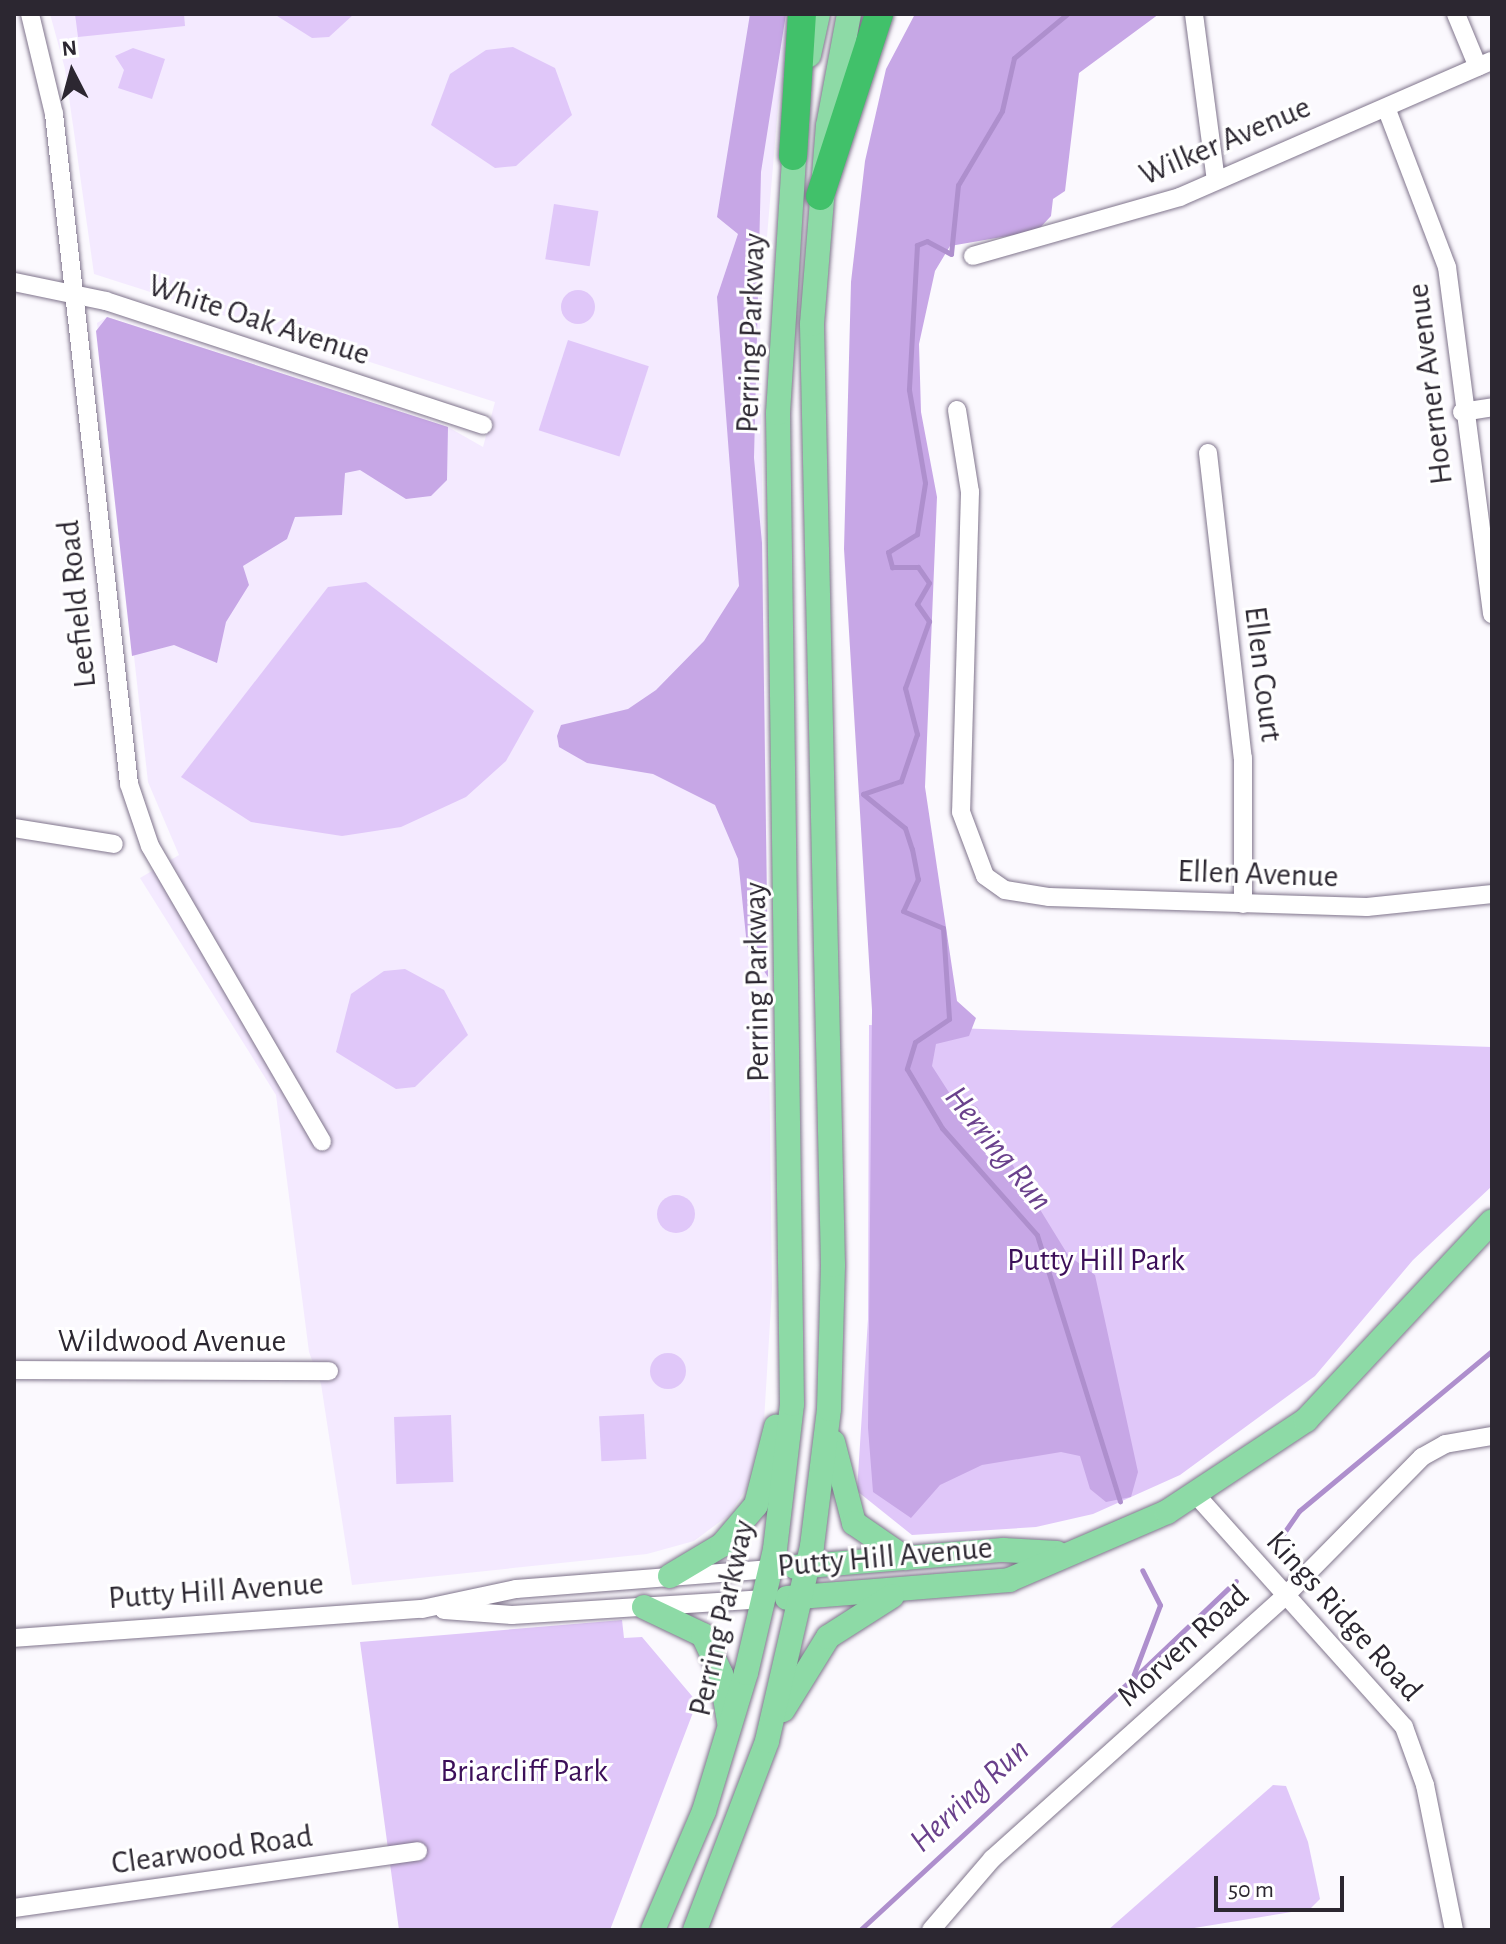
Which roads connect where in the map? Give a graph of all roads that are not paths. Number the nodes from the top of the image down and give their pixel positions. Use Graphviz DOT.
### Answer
graph roads {
  1 [pos="30,14"];
  2 [pos="802,14"];
  3 [pos="818,14"];
  4 [pos="849,14"];
  5 [pos="879,14"];
  6 [pos="1194,14"];
  7 [pos="1456,14"];
  8 [pos="1485,64"];
  9 [pos="1387,110"];
  10 [pos="793,156"];
  11 [pos="1216,180"];
  12 [pos="820,196"];
  13 [pos="973,256"];
  14 [pos="14,282"];
  15 [pos="74,293"];
  16 [pos="1492,407"];
  17 [pos="957,410"];
  18 [pos="1462,412"];
  19 [pos="483,425"];
  20 [pos="1208,453"];
  21 [pos="1492,614"];
  22 [pos="14,828"];
  23 [pos="114,844"];
  24 [pos="1492,894"];
  25 [pos="1243,904"];
  26 [pos="322,1142"];
  27 [pos="1492,1221"];
  28 [pos="795,1327"];
  29 [pos="14,1370"];
  30 [pos="329,1371"];
  31 [pos="829,1409"];
  32 [pos="1492,1436"];
  33 [pos="1197,1496"];
  34 [pos="1059,1553"];
  35 [pos="908,1559"];
  36 [pos="808,1566"];
  37 [pos="771,1569"];
  38 [pos="670,1576"];
  39 [pos="909,1590"];
  40 [pos="1286,1595"];
  41 [pos="802,1597"];
  42 [pos="765,1599"];
  43 [pos="644,1607"];
  44 [pos="422,1609"];
  45 [pos="14,1638"];
  46 [pos="730,1729"];
  47 [pos="767,1741"];
  48 [pos="418,1851"];
  49 [pos="14,1908"];
  50 [pos="653,1930"];
  51 [pos="695,1930"];
  52 [pos="931,1930"];
  53 [pos="1454,1930"];
  1 -- 15 [label="street, Leefield Road"];
  2 -- 10 [label="highway"];
  3 -- 10 [label="main road, Perring Parkway"];
  4 -- 12 [label="main road, Perring Parkway"];
  5 -- 12 [label="highway"];
  6 -- 11 [label="street"];
  7 -- 8 [label="street"];
  8 -- 9 [label="street, Wilker Avenue"];
  9 -- 11 [label="street, Wilker Avenue"];
  9 -- 18 [label="street, Hoerner Avenue"];
  10 -- 28 [label="main road, Perring Parkway"];
  11 -- 13 [label="street, Wilker Avenue"];
  12 -- 31 [label="main road, Perring Parkway"];
  14 -- 15 [label="street, White Oak Avenue"];
  15 -- 19 [label="street, White Oak Avenue"];
  15 -- 26 [label="street, Leefield Road"];
  16 -- 18 [label="street"];
  17 -- 25 [label="street, Ellen Avenue"];
  18 -- 21 [label="street, Hoerner Avenue"];
  20 -- 25 [label="street, Ellen Court"];
  22 -- 23 [label="street"];
  24 -- 25 [label="street, Ellen Avenue"];
  27 -- 33 [label="main road, Putty Hill Avenue"];
  28 -- 37 [label="main road, Perring Parkway"];
  28 -- 38 [label="main road"];
  29 -- 30 [label="street, Wildwood Avenue"];
  31 -- 35 [label="main road"];
  31 -- 36 [label="main road, Perring Parkway"];
  32 -- 40 [label="street, Morven Road"];
  33 -- 34 [label="main road, Putty Hill Avenue"];
  33 -- 40 [label="street, Kings Ridge Road"];
  34 -- 35 [label="main road, Putty Hill Avenue"];
  34 -- 39 [label="main road, Putty Hill Avenue"];
  35 -- 36 [label="main road, Putty Hill Avenue"];
  36 -- 37 [label="main road, Putty Hill Avenue"];
  36 -- 41 [label="main road, Perring Parkway"];
  37 -- 38 [label="street, Putty Hill Avenue"];
  37 -- 42 [label="main road, Perring Parkway"];
  38 -- 44 [label="street, Putty Hill Avenue"];
  39 -- 41 [label="main road, Putty Hill Avenue"];
  39 -- 47 [label="main road"];
  40 -- 52 [label="street, Morven Road"];
  40 -- 53 [label="street, Kings Ridge Road"];
  41 -- 42 [label="main road, Putty Hill Avenue"];
  41 -- 47 [label="main road, Perring Parkway"];
  42 -- 43 [label="street, Putty Hill Avenue"];
  42 -- 46 [label="main road, Perring Parkway"];
  43 -- 44 [label="street, Putty Hill Avenue"];
  43 -- 46 [label="main road"];
  44 -- 45 [label="street, Putty Hill Avenue"];
  46 -- 50 [label="main road, Perring Parkway"];
  47 -- 51 [label="main road, Perring Parkway"];
  48 -- 49 [label="street, Clearwood Road"];
}
